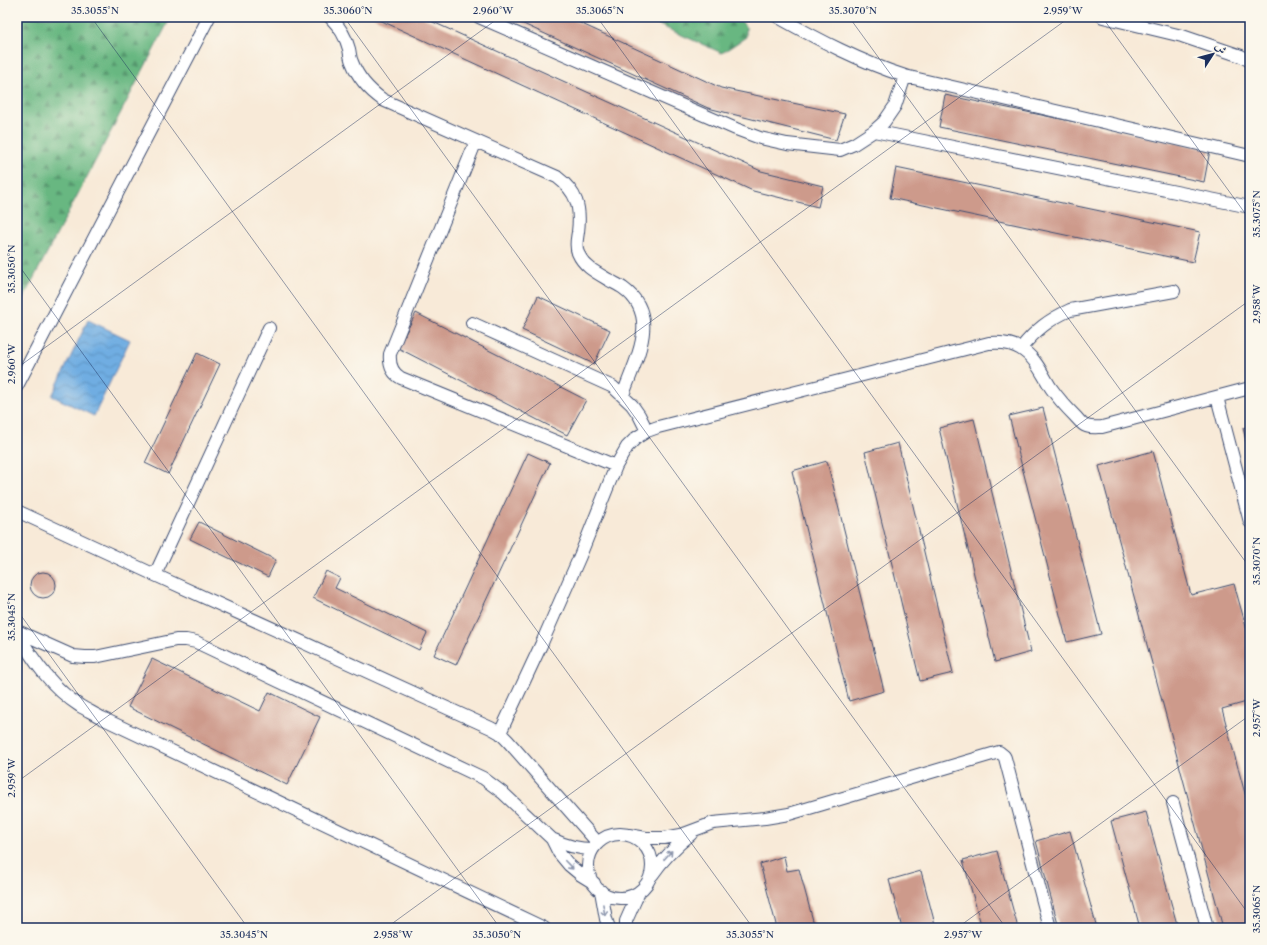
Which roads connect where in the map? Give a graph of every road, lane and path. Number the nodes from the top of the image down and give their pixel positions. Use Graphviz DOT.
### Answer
graph roads {
  1 [pos="209,17"];
  2 [pos="330,17"];
  3 [pos="479,17"];
  4 [pos="778,17"];
  5 [pos="1103,17"];
  6 [pos="1250,61"];
  7 [pos="905,76"];
  8 [pos="874,131"];
  9 [pos="476,141"];
  10 [pos="1250,156"];
  11 [pos="1250,207"];
  12 [pos="1174,291"];
  13 [pos="472,323"];
  14 [pos="269,328"];
  15 [pos="1021,348"];
  16 [pos="17,386"];
  17 [pos="1250,388"];
  18 [pos="622,396"];
  19 [pos="1217,397"];
  20 [pos="647,431"];
  21 [pos="616,466"];
  22 [pos="17,511"];
  23 [pos="1250,522"];
  24 [pos="155,575"];
  25 [pos="17,632"];
  26 [pos="500,733"];
  27 [pos="1172,803"];
  28 [pos="697,829"];
  29 [pos="629,835"];
  30 [pos="552,839"];
  31 [pos="596,846"];
  32 [pos="598,887"];
  33 [pos="642,889"];
  34 [pos="544,928"];
  35 [pos="609,928"];
  36 [pos="626,928"];
  37 [pos="1050,928"];
  38 [pos="1207,928"];
  1 -- 16 [label="lane"];
  2 -- 9 [label="lane"];
  3 -- 8 [label="lane"];
  4 -- 7 [label="lane"];
  5 -- 6 [label="lane"];
  7 -- 8 [label="lane"];
  7 -- 10 [label="lane"];
  8 -- 11 [label="lane"];
  9 -- 18 [label="lane"];
  9 -- 21 [label="lane"];
  12 -- 15 [label="lane"];
  13 -- 18 [label="lane"];
  14 -- 24 [label="lane"];
  15 -- 19 [label="lane"];
  15 -- 20 [label="lane"];
  17 -- 19 [label="lane"];
  18 -- 20 [label="lane"];
  19 -- 23 [label="lane"];
  20 -- 21 [label="lane"];
  21 -- 26 [label="lane"];
  22 -- 24 [label="lane"];
  24 -- 26 [label="lane"];
  25 -- 30 [label="lane"];
  25 -- 34 [label="lane"];
  26 -- 31 [label="lane"];
  27 -- 38 [label="lane"];
  28 -- 29 [label="lane"];
  33 -- 28 [label="lane, one-way"];
  28 -- 37 [label="lane"];
  29 -- 31 [label="lane"];
  29 -- 33 [label="lane"];
  30 -- 31 [label="lane"];
  30 -- 32 [label="lane, one-way"];
  31 -- 32 [label="lane"];
  32 -- 33 [label="lane"];
  32 -- 35 [label="lane, one-way"];
  33 -- 36 [label="lane"];
}
